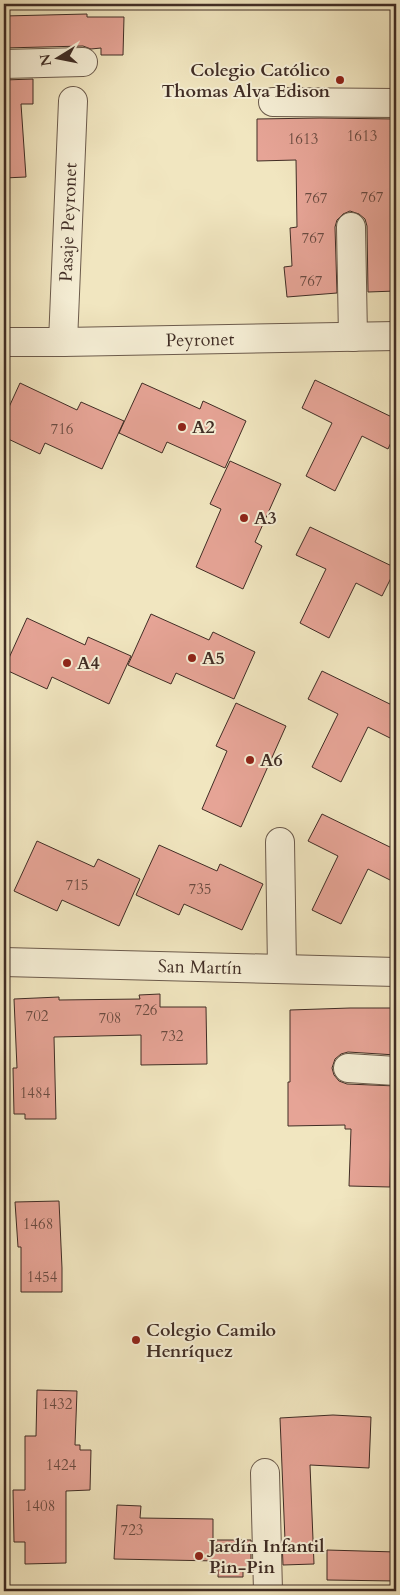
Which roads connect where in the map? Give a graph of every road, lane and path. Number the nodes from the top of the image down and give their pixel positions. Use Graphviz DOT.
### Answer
graph roads {
  1 [pos="83,62"];
  2 [pos="4,64"];
  3 [pos="73,101"];
  4 [pos="273,102"];
  5 [pos="396,103"];
  6 [pos="351,227"];
  7 [pos="396,336"];
  8 [pos="353,337"];
  9 [pos="4,342"];
  10 [pos="63,342"];
  11 [pos="280,842"];
  12 [pos="4,962"];
  13 [pos="282,968"];
  14 [pos="396,972"];
  15 [pos="348,1068"];
  16 [pos="396,1071"];
  17 [pos="265,1473"];
  18 [pos="268,1591"];
  1 -- 2 [label="street"];
  3 -- 10 [label="street, Pasaje Peyronet"];
  4 -- 5 [label="street"];
  6 -- 8 [label="street"];
  7 -- 8 [label="street, Peyronet"];
  8 -- 10 [label="street, Peyronet"];
  9 -- 10 [label="street, Peyronet"];
  11 -- 13 [label="street"];
  12 -- 13 [label="street, San Martín"];
  13 -- 14 [label="street, San Martín"];
  15 -- 16 [label="street"];
  17 -- 18 [label="street"];
}
